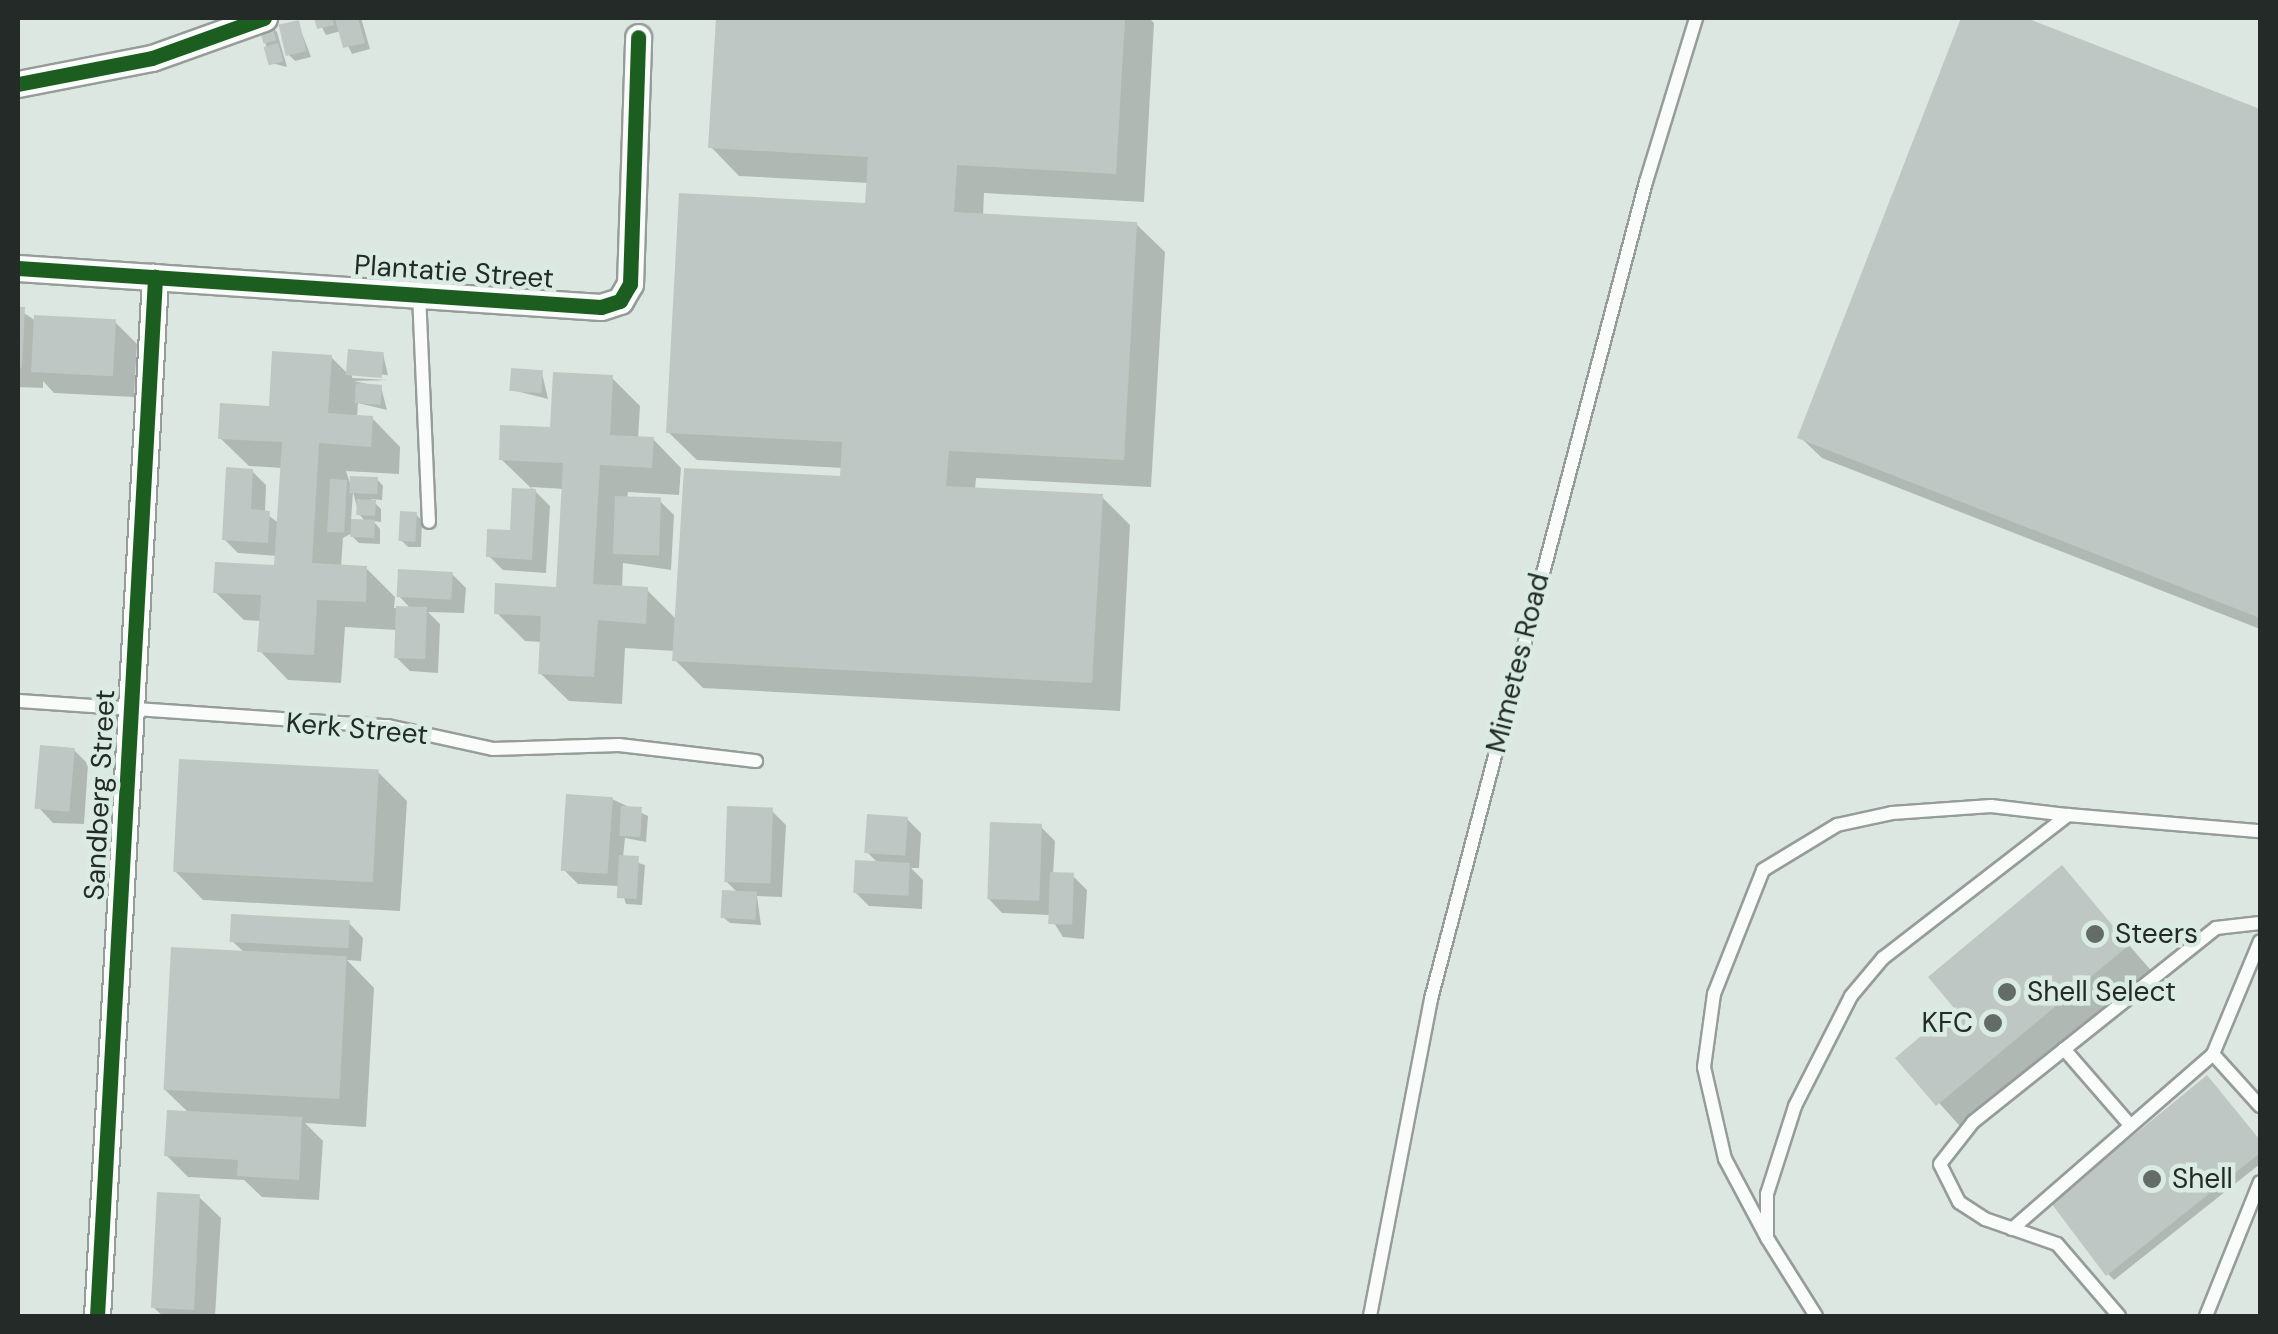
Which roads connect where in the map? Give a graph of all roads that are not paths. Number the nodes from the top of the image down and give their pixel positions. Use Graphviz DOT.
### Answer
graph roads {
  1 [pos="264,18"];
  2 [pos="1696,18"];
  3 [pos="638,37"];
  4 [pos="18,84"];
  5 [pos="18,268"];
  6 [pos="156,277"];
  7 [pos="419,294"];
  8 [pos="429,522"];
  9 [pos="18,700"];
  10 [pos="129,707"];
  11 [pos="756,761"];
  12 [pos="2068,815"];
  13 [pos="2260,830"];
  14 [pos="2260,923"];
  15 [pos="2260,941"];
  16 [pos="2064,1049"];
  17 [pos="2213,1054"];
  18 [pos="2260,1106"];
  19 [pos="2130,1126"];
  20 [pos="2260,1182"];
  21 [pos="2012,1228"];
  22 [pos="1767,1238"];
  23 [pos="97,1316"];
  24 [pos="1370,1316"];
  25 [pos="1816,1316"];
  26 [pos="2119,1316"];
  27 [pos="2206,1316"];
  1 -- 4 [label="street"];
  2 -- 24 [label="lane, Mimetes Road"];
  3 -- 7 [label="street, Plantatie Street"];
  5 -- 6 [label="street, Plantatie Street"];
  6 -- 7 [label="street, Plantatie Street"];
  6 -- 10 [label="street, Sandberg Street"];
  7 -- 8 [label="lane"];
  9 -- 10 [label="lane, Kerk Street"];
  10 -- 11 [label="lane, Kerk Street"];
  10 -- 23 [label="street, Sandberg Street"];
  12 -- 13 [label="lane"];
  12 -- 22 [label="lane"];
  12 -- 22 [label="lane"];
  14 -- 16 [label="lane"];
  15 -- 17 [label="lane"];
  16 -- 19 [label="lane"];
  16 -- 21 [label="lane"];
  17 -- 18 [label="lane"];
  17 -- 19 [label="lane"];
  19 -- 21 [label="lane"];
  20 -- 27 [label="lane"];
  21 -- 26 [label="lane"];
  22 -- 25 [label="lane"];
}
